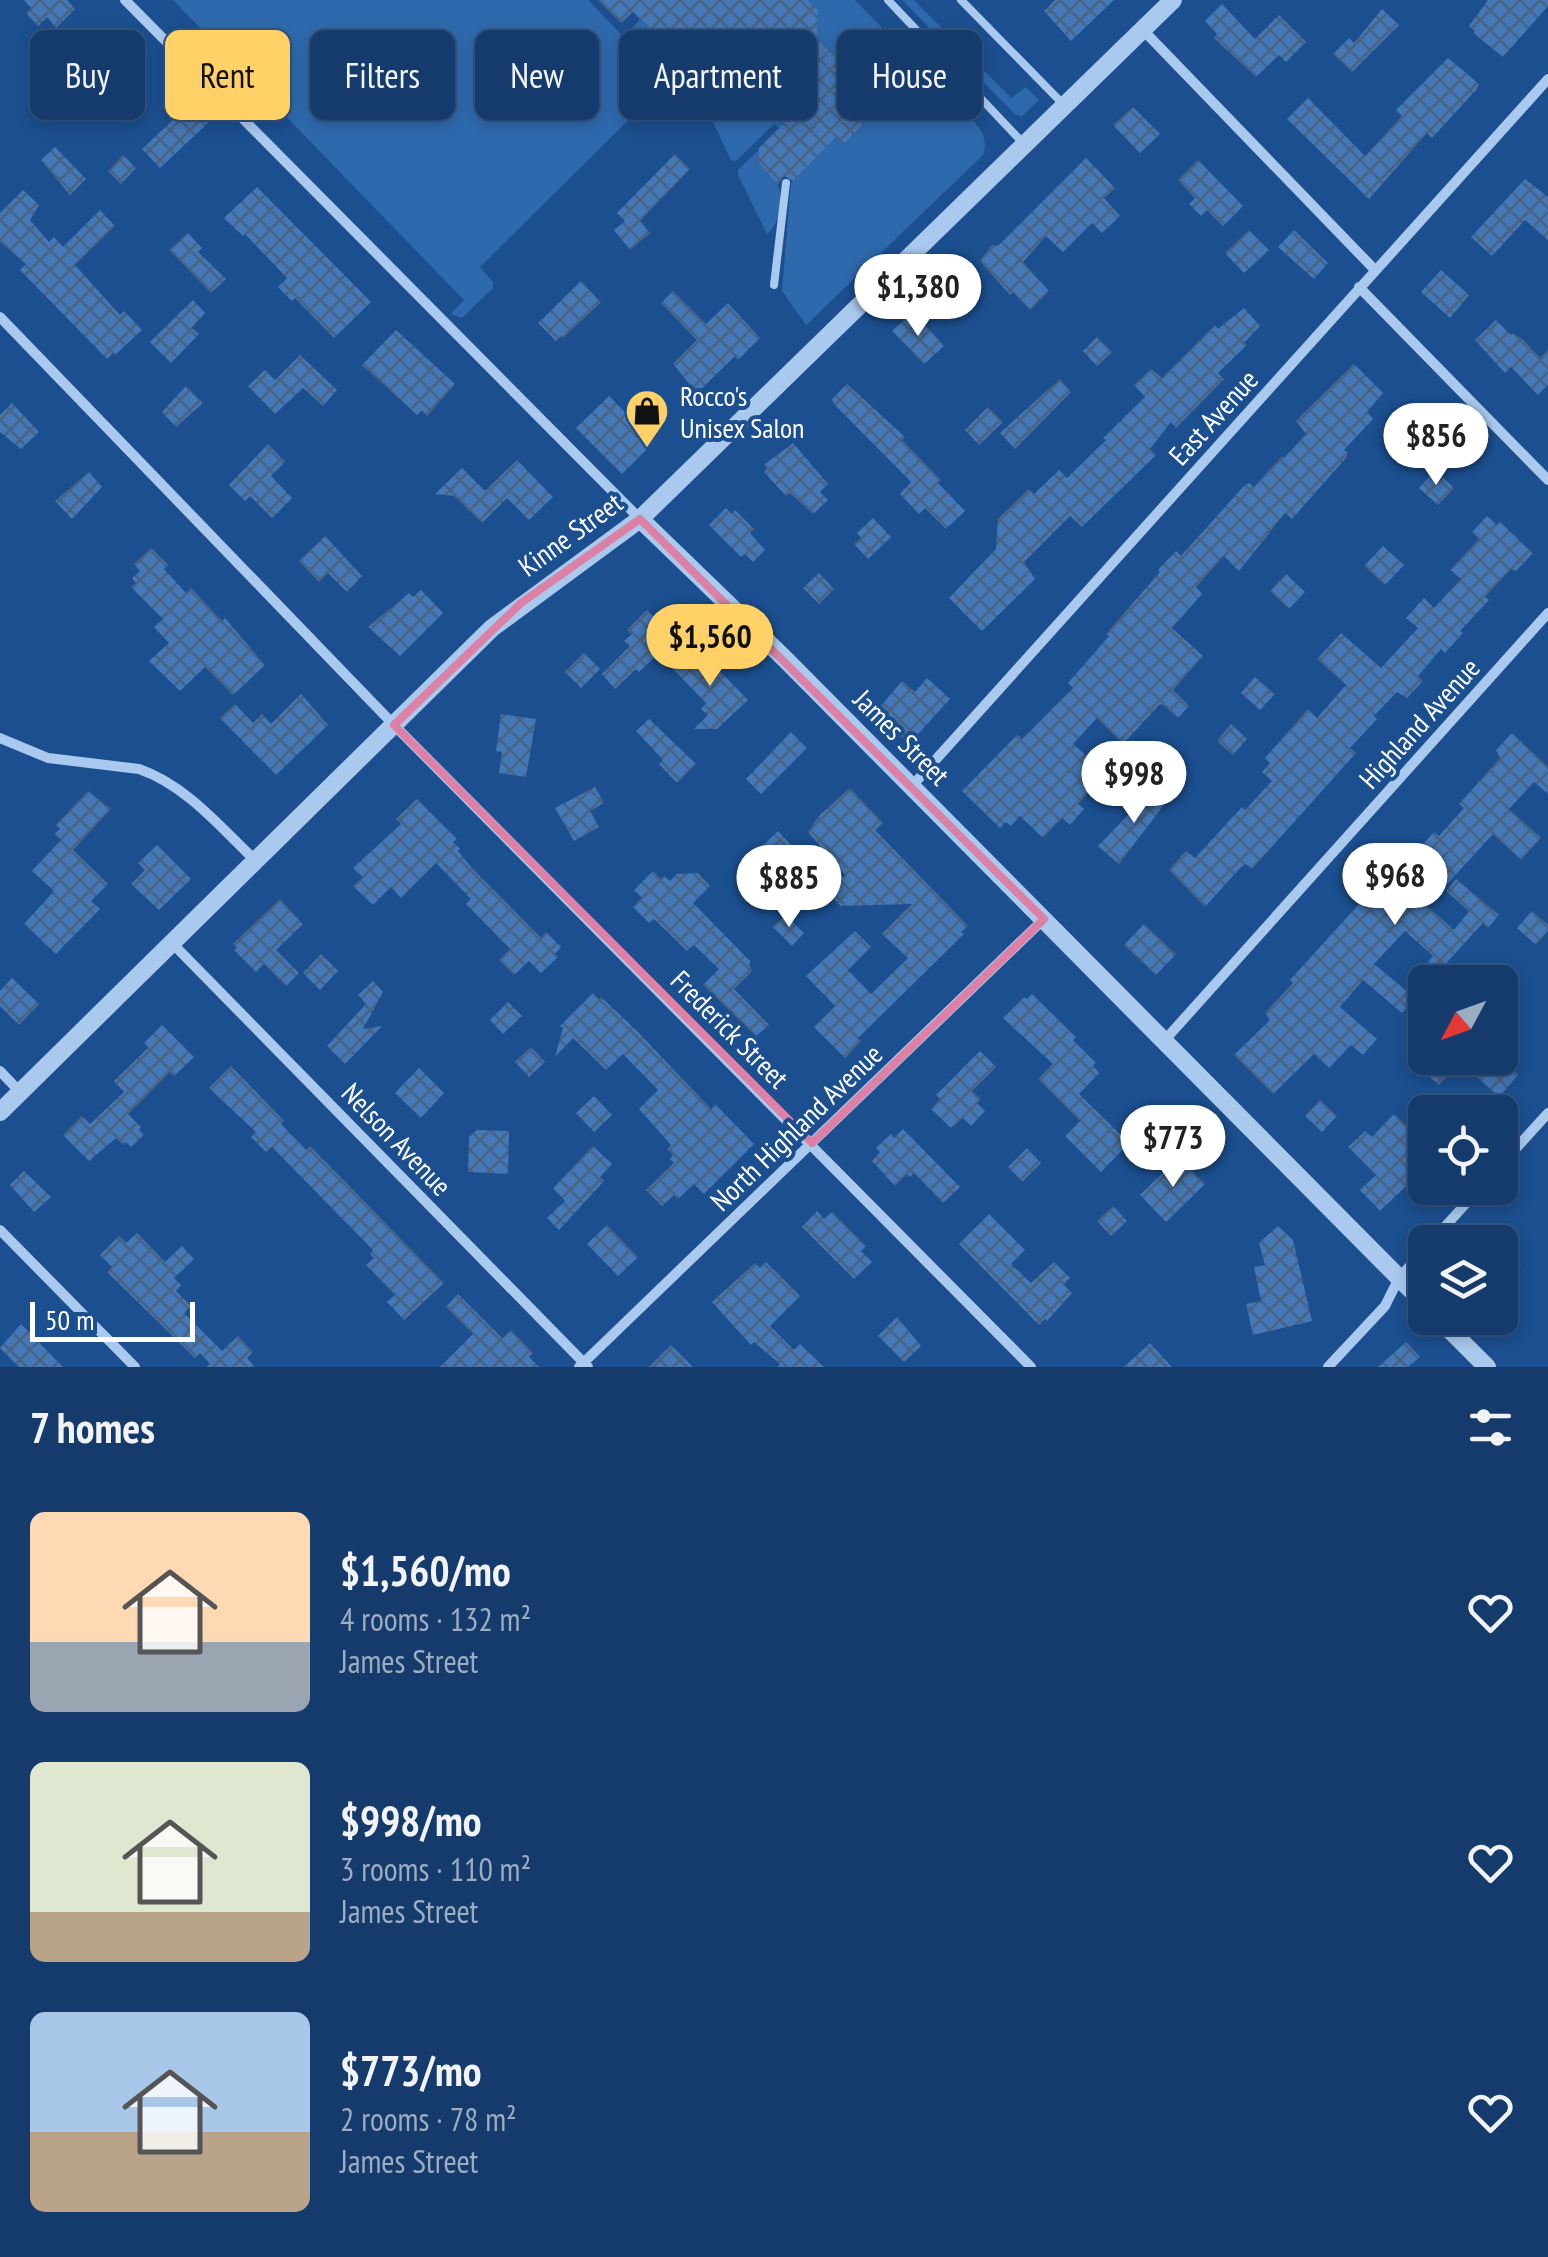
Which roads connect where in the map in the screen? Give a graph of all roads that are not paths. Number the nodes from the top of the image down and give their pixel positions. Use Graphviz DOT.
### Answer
graph roads {
  1 [pos="125,0"];
  2 [pos="888,0"];
  3 [pos="960,0"];
  4 [pos="1173,0"];
  5 [pos="1142,30"];
  6 [pos="1548,79"];
  7 [pos="1064,106"];
  8 [pos="1024,144"];
  9 [pos="786,183"];
  10 [pos="1375,270"];
  11 [pos="774,285"];
  12 [pos="1359,287"];
  13 [pos="0,317"];
  14 [pos="1548,480"];
  15 [pos="640,518"];
  16 [pos="1548,613"];
  17 [pos="394,725"];
  18 [pos="0,738"];
  19 [pos="912,786"];
  20 [pos="256,861"];
  21 [pos="1044,920"];
  22 [pos="172,943"];
  23 [pos="1164,1041"];
  24 [pos="0,1070"];
  25 [pos="20,1092"];
  26 [pos="0,1112"];
  27 [pos="1548,1112"];
  28 [pos="812,1143"];
  29 [pos="1518,1146"];
  30 [pos="1464,1205"];
  31 [pos="1446,1225"];
  32 [pos="0,1230"];
  33 [pos="1408,1268"];
  34 [pos="1399,1278"];
  35 [pos="1408,1287"];
  36 [pos="1455,1335"];
  37 [pos="583,1366"];
  38 [pos="135,1367"];
  39 [pos="1032,1367"];
  40 [pos="1328,1367"];
  41 [pos="1487,1367"];
  1 -- 15 [label="street, James Street"];
  2 -- 8 [label="lane"];
  3 -- 7 [label="lane"];
  4 -- 5 [label="street, Kinne Street"];
  5 -- 7 [label="street, Kinne Street"];
  5 -- 10 [label="street"];
  6 -- 10 [label="street, East Avenue"];
  7 -- 8 [label="street, Kinne Street"];
  8 -- 15 [label="street, Kinne Street"];
  9 -- 11 [label="lane"];
  10 -- 12 [label="street, East Avenue"];
  12 -- 14 [label="street"];
  12 -- 19 [label="street, East Avenue"];
  13 -- 17 [label="street, Frederick Street"];
  15 -- 17 [label="street, Kinne Street"];
  15 -- 19 [label="street, James Street"];
  16 -- 23 [label="street, Highland Avenue"];
  17 -- 20 [label="street, Kinne Street"];
  17 -- 28 [label="street, Frederick Street"];
  18 -- 20 [label="street"];
  19 -- 21 [label="street, James Street"];
  20 -- 22 [label="street, Kinne Street"];
  21 -- 23 [label="street, James Street"];
  21 -- 28 [label="street, North Highland Avenue"];
  22 -- 25 [label="street, Kinne Street"];
  22 -- 37 [label="street, Nelson Avenue"];
  23 -- 34 [label="street, James Street"];
  24 -- 25 [label="street"];
  25 -- 26 [label="street, Kinne Street"];
  27 -- 29 [label="street"];
  28 -- 37 [label="street, North Highland Avenue"];
  28 -- 39 [label="street, Frederick Street"];
  30 -- 31 [label="street"];
  32 -- 38 [label="street"];
  33 -- 34 [label="street"];
  34 -- 35 [label="street, James Street"];
  34 -- 40 [label="street"];
  36 -- 41 [label="street"];
}
